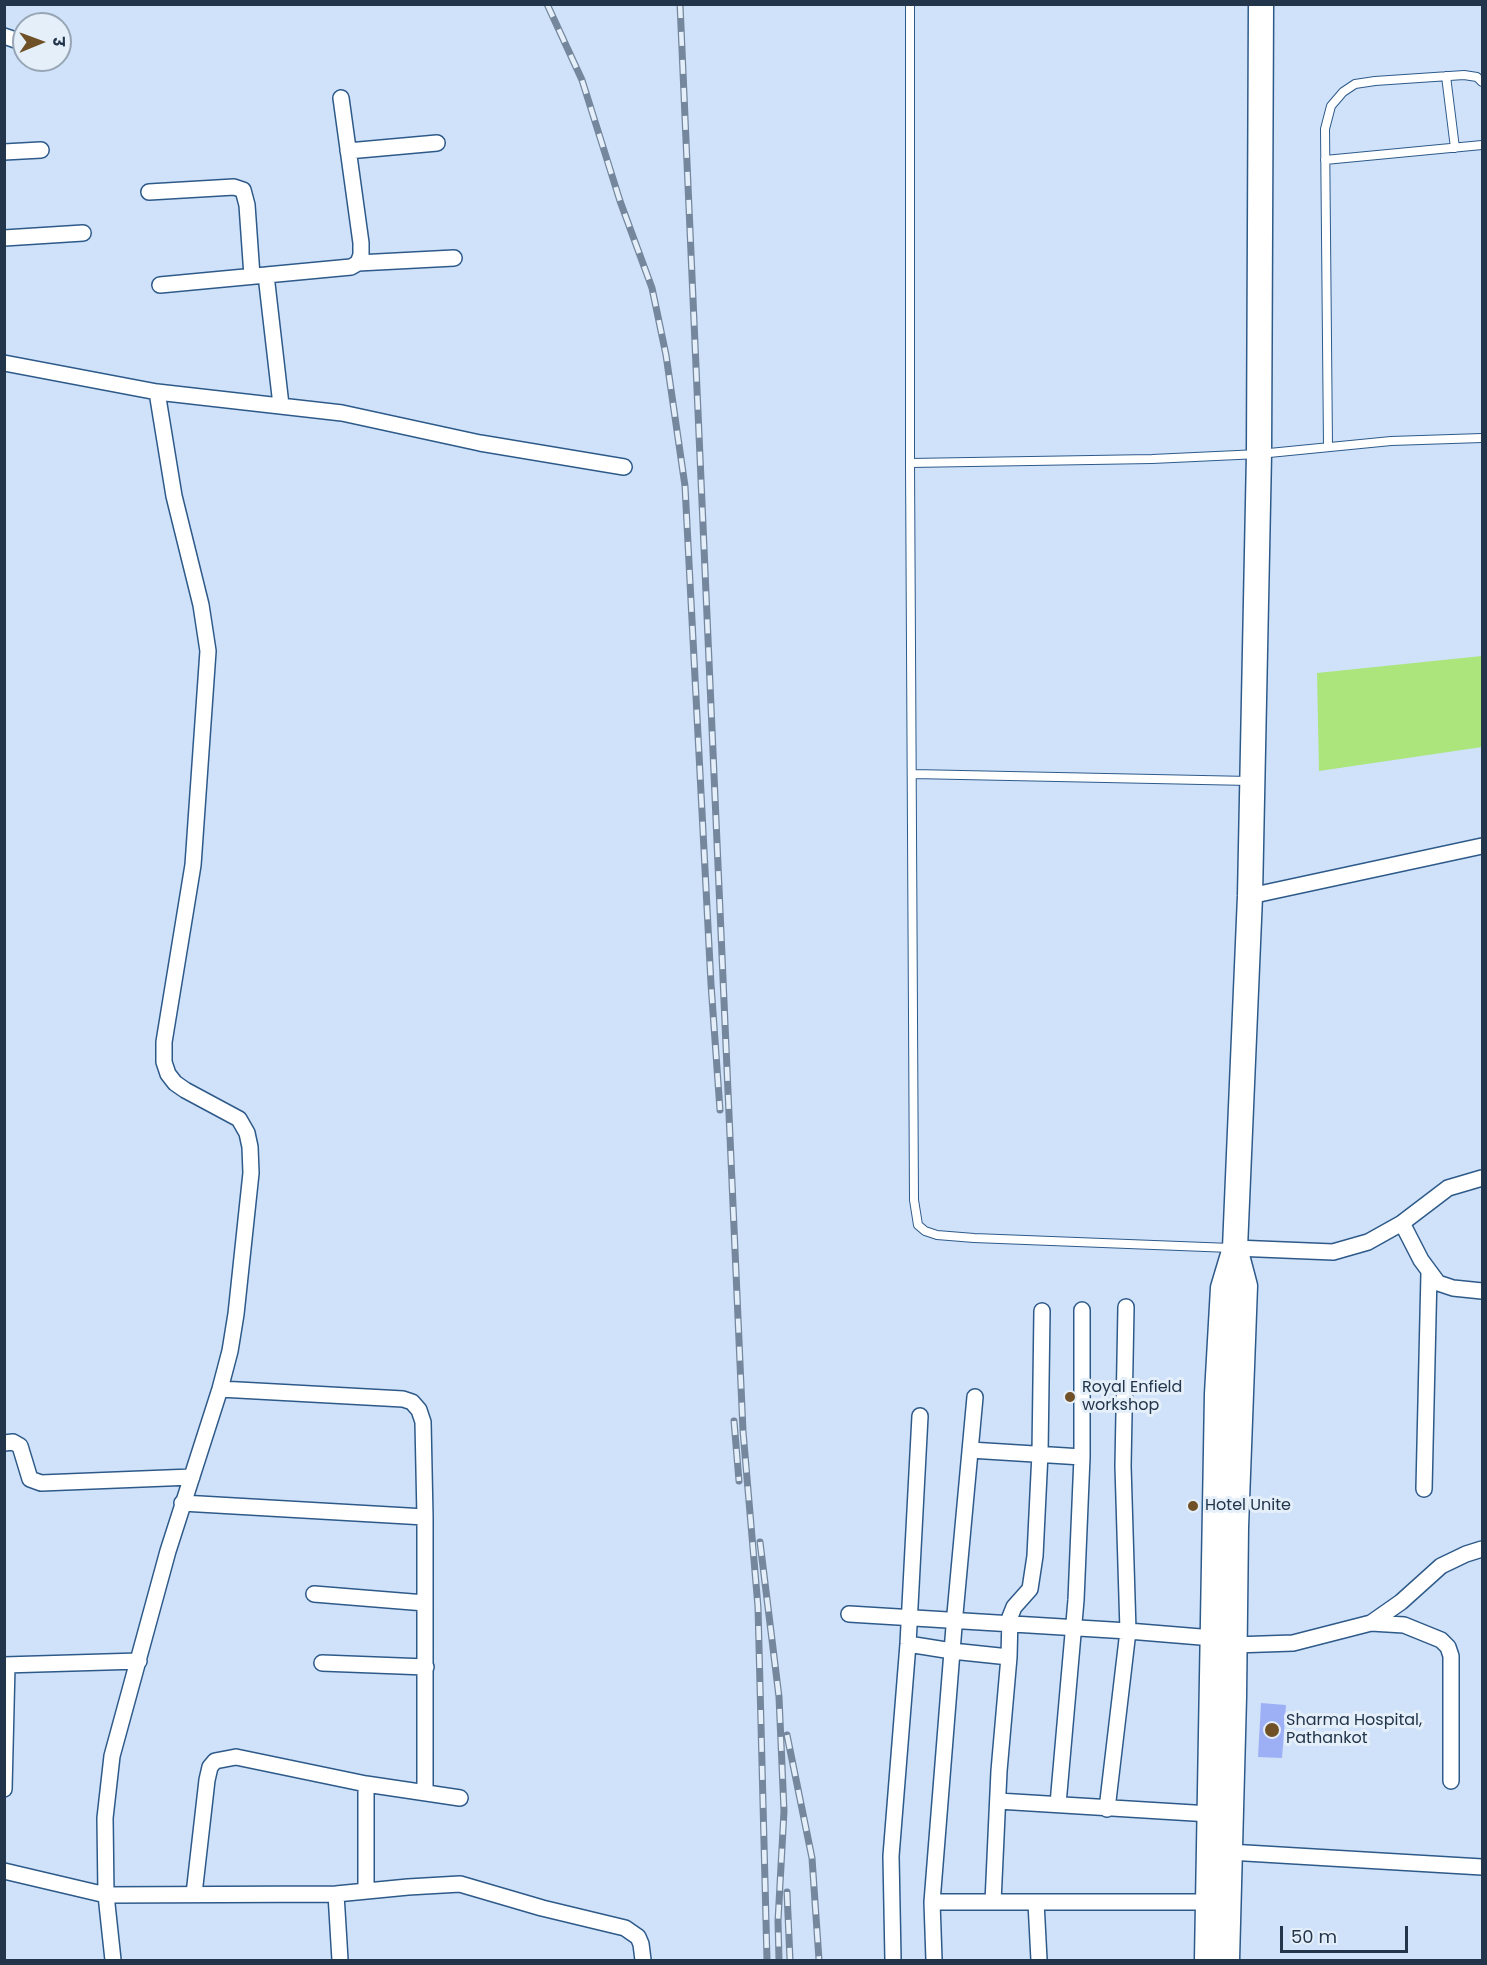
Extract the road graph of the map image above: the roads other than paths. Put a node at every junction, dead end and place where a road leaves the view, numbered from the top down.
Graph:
1 (910, 4) edge
2 (1261, 4) edge
3 (1446, 76) junction
4 (1482, 82) edge
5 (341, 98) dead end
6 (437, 142) dead end
7 (1482, 145) edge
8 (1455, 148) junction
9 (41, 150) dead end
10 (348, 151) junction
11 (4, 152) edge
12 (1325, 160) junction
13 (149, 192) dead end
14 (83, 233) dead end
15 (4, 238) edge
16 (454, 258) dead end
17 (358, 263) junction
18 (259, 276) junction
19 (160, 285) dead end
20 (4, 363) edge
21 (157, 392) junction
22 (281, 405) junction
23 (1482, 438) edge
24 (1328, 447) junction
25 (1259, 454) junction
26 (910, 463) junction
27 (624, 467) dead end
28 (913, 774) junction
29 (1252, 781) junction
30 (1482, 846) edge
31 (1250, 896) junction
32 (1482, 1178) edge
33 (1402, 1223) junction
34 (1235, 1248) junction
35 (1429, 1273) junction
36 (1482, 1291) edge
37 (1126, 1307) dead end
38 (1082, 1310) dead end
39 (1042, 1311) dead end
40 (220, 1389) junction
41 (975, 1397) dead end
42 (920, 1416) dead end
43 (4, 1443) edge
44 (970, 1450) junction
45 (1040, 1454) junction
46 (1082, 1456) junction
47 (192, 1477) junction
48 (1424, 1489) dead end
49 (182, 1503) junction
50 (425, 1517) junction
51 (1482, 1550) edge
52 (314, 1594) dead end
53 (425, 1603) junction
54 (849, 1614) dead end
55 (909, 1617) junction
56 (954, 1621) junction
57 (1009, 1622) junction
58 (1371, 1623) junction
59 (1074, 1627) junction
60 (1128, 1631) junction
61 (1224, 1641) junction
62 (908, 1644) junction
63 (952, 1652) junction
64 (1009, 1658) junction
65 (139, 1661) junction
66 (322, 1663) dead end
67 (6, 1665) edge
68 (426, 1667) junction
69 (1451, 1781) dead end
70 (366, 1784) junction
71 (4, 1789) edge
72 (425, 1792) junction
73 (460, 1798) dead end
74 (998, 1801) junction
75 (1058, 1804) junction
76 (1107, 1809) junction
77 (1210, 1814) junction
78 (1229, 1852) junction
79 (1482, 1868) edge
80 (4, 1871) edge
81 (366, 1891) junction
82 (194, 1894) junction
83 (336, 1894) junction
84 (106, 1895) junction
85 (932, 1902) junction
86 (993, 1902) junction
87 (1036, 1902) junction
88 (1209, 1902) junction
89 (117, 1959) edge
90 (340, 1960) edge
91 (643, 1960) edge
92 (893, 1960) edge
93 (934, 1960) edge
94 (1039, 1960) edge
95 (1207, 1960) edge
96 (1227, 1960) edge

1 - 26 lane
2 - 25 main road
3 - 4 lane
3 - 8 lane
3 - 12 lane
5 - 10 street
6 - 10 street
7 - 8 lane
8 - 12 lane
9 - 11 street
10 - 17 street
12 - 24 lane
13 - 18 street
14 - 15 street
16 - 17 street
17 - 18 street
18 - 19 street
18 - 22 street
20 - 21 street
21 - 22 street
21 - 40 street
22 - 27 street
23 - 24 lane
24 - 25 lane
25 - 26 lane
25 - 29 main road
26 - 28 lane
28 - 29 lane
28 - 34 lane
29 - 31 main road
30 - 31 street
31 - 34 main road
32 - 33 street
33 - 34 street
33 - 35 street
34 - 61 main road
35 - 36 street
35 - 48 street
37 - 60 street
38 - 46 street
39 - 45 street
40 - 47 street
40 - 50 street
41 - 44 street
42 - 55 street
43 - 47 street
44 - 45 street
44 - 56 street
45 - 46 street
45 - 57 street
46 - 59 street
47 - 49 street
49 - 50 street
49 - 65 street
50 - 53 street
51 - 58 street
52 - 53 street
53 - 68 street
54 - 55 street
55 - 56 street
55 - 62 street
56 - 57 street
56 - 63 street
57 - 59 street
57 - 64 street
58 - 61 street
58 - 69 street
59 - 60 street
59 - 75 street
60 - 61 street
60 - 76 street
61 - 77 main road
61 - 78 main road
62 - 63 street
62 - 92 street
63 - 64 street
63 - 85 street
64 - 74 street
65 - 67 street
65 - 84 street
66 - 68 street
67 - 71 street
68 - 72 street
70 - 72 street
70 - 81 street
70 - 82 street
72 - 73 street
74 - 75 street
74 - 86 street
75 - 76 street
76 - 77 street
77 - 88 main road
78 - 79 street
78 - 96 main road
80 - 84 street
81 - 83 street
81 - 91 street
82 - 83 street
82 - 84 street
83 - 90 street
84 - 89 street
85 - 86 street
85 - 93 street
86 - 87 street
87 - 88 street
87 - 94 street
88 - 95 main road

